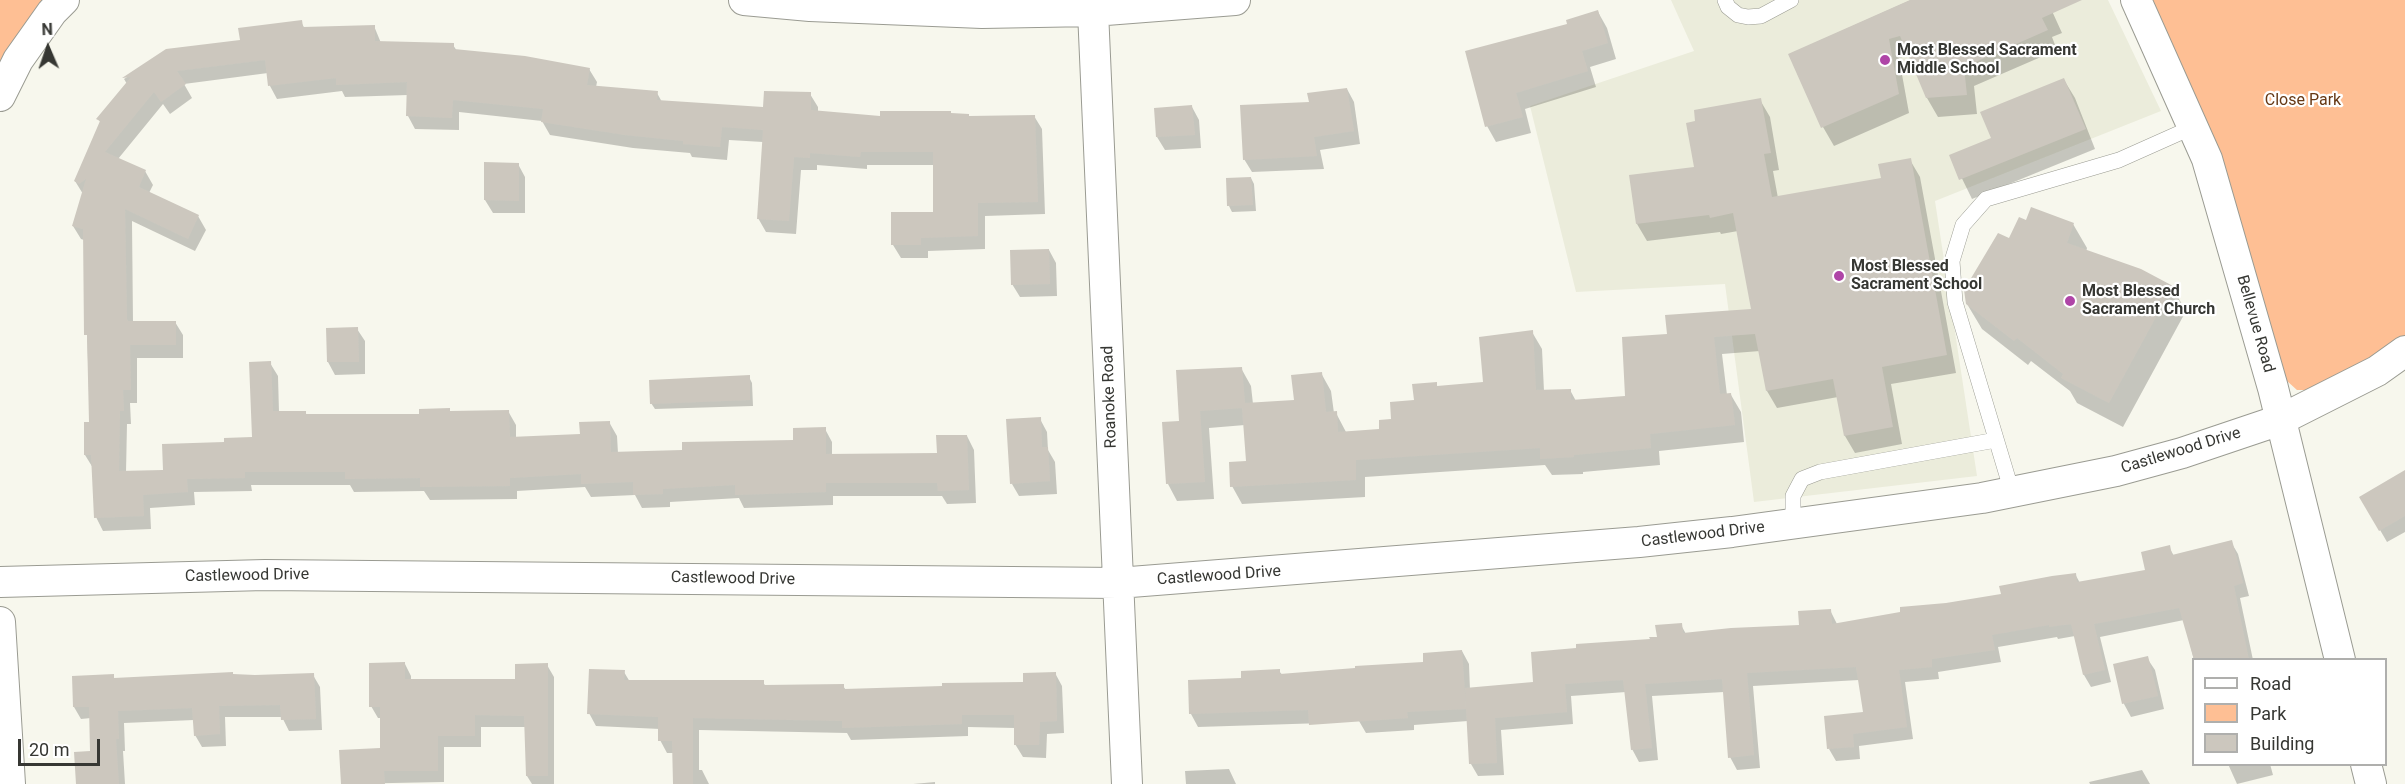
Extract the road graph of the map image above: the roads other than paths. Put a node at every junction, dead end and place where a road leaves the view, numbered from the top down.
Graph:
1 (64, 0) edge
2 (744, 0) edge
3 (1235, 0) edge
4 (1725, 0) edge
5 (1791, 0) edge
6 (2136, 0) edge
7 (1094, 11) junction
8 (0, 96) edge
9 (2193, 127) junction
10 (2405, 351) edge
11 (2280, 420) junction
12 (1996, 440) junction
13 (2012, 492) junction
14 (1793, 524) junction
15 (0, 582) edge
16 (1118, 583) junction
17 (0, 622) edge
18 (2340, 658) edge
19 (2366, 766) edge
20 (10, 784) edge
21 (1127, 784) edge
22 (2371, 784) edge

1 - 8 street
2 - 7 street
3 - 7 street
4 - 5 lane
6 - 9 street, Bellevue Road
7 - 16 street, Roanoke Road
9 - 11 street, Bellevue Road
9 - 12 lane
10 - 11 street, Castlewood Drive
11 - 13 street, Castlewood Drive
11 - 18 street, Bellevue Road
12 - 13 lane
12 - 14 lane
13 - 14 street, Castlewood Drive
14 - 16 street, Castlewood Drive
15 - 16 street, Castlewood Drive
16 - 21 street, Roanoke Road
17 - 20 street
19 - 22 street

